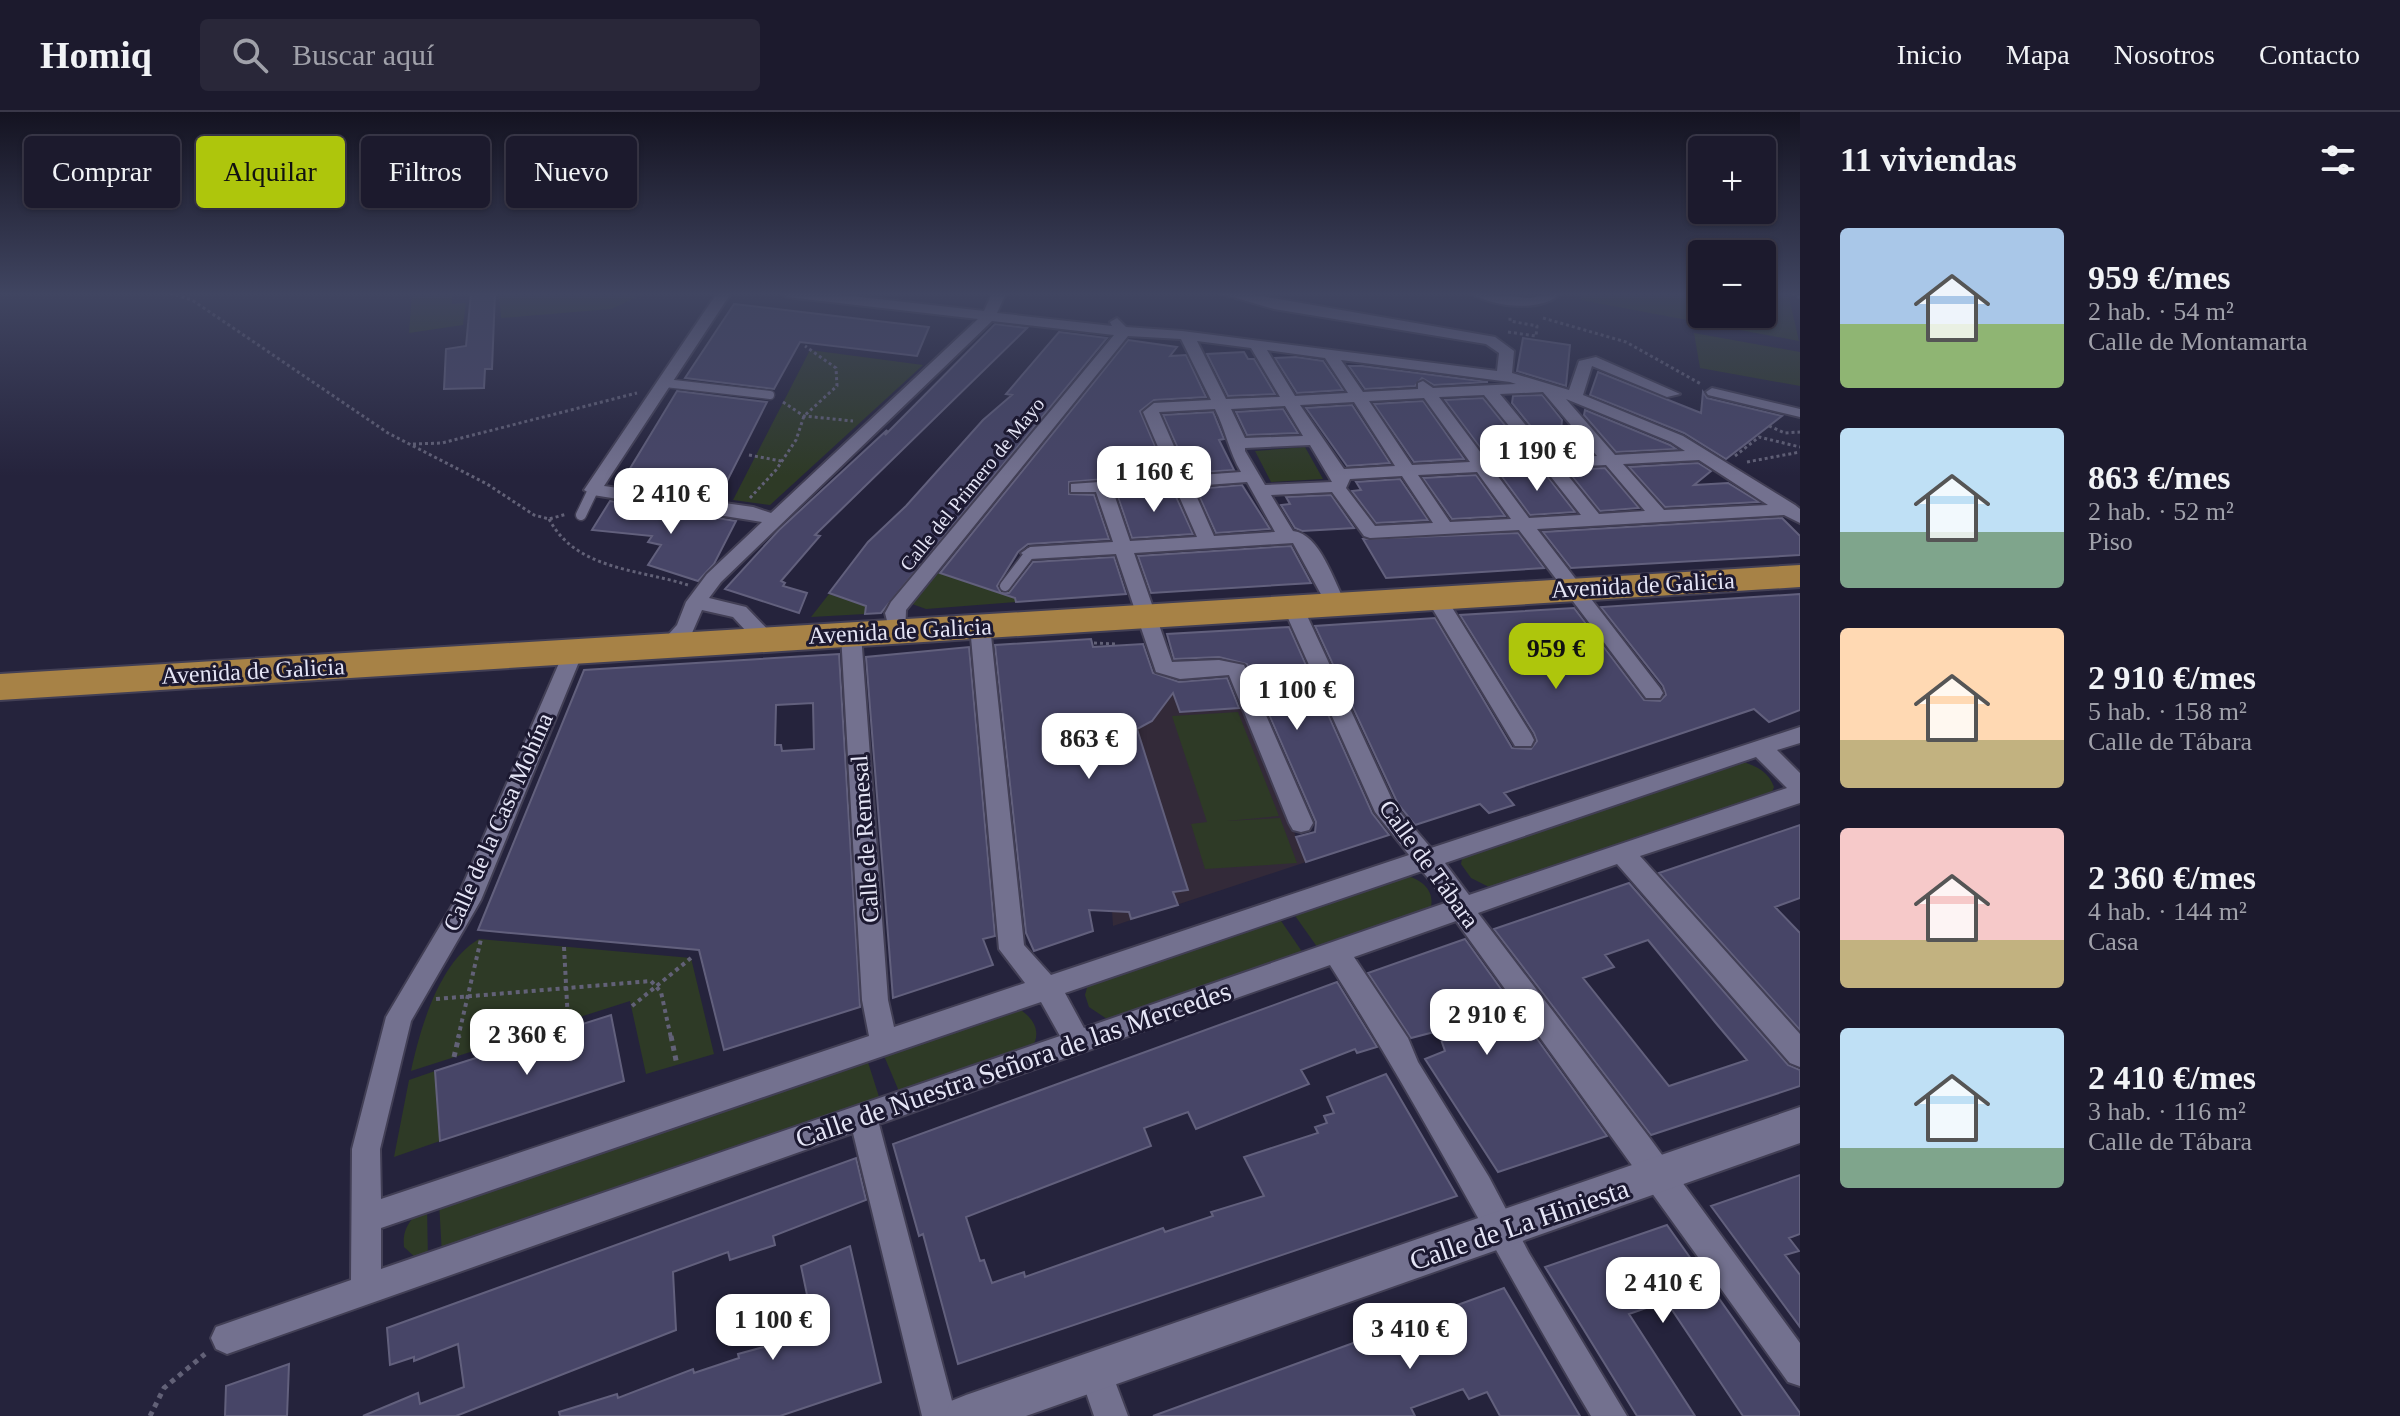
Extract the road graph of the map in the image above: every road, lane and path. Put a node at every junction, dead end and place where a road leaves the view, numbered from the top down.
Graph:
1 (271, 354) edge
2 (684, 354) edge
3 (816, 354) edge
4 (944, 354) edge
5 (1108, 354) edge
6 (1196, 354) edge
7 (1261, 354) edge
8 (1330, 354) edge
9 (1336, 354) edge
10 (1481, 354) edge
11 (1505, 354) edge
12 (1652, 354) edge
13 (1405, 362) junction
14 (1494, 381) junction
15 (665, 383) junction
16 (1547, 387) junction
17 (1712, 392) joint
18 (644, 393) dead end
19 (1429, 394) junction
20 (1672, 394) dead end
21 (1358, 397) junction
22 (1575, 397) junction
23 (774, 398) joint
24 (1289, 401) junction
25 (1220, 404) junction
26 (1800, 413) edge
27 (804, 416) junction
28 (860, 424) dead end
29 (1800, 432) edge
30 (1762, 437) junction
31 (1314, 440) junction
32 (1237, 443) junction
33 (410, 444) junction
34 (1800, 450) edge
35 (749, 455) dead end
36 (1719, 458) junction
37 (1609, 460) junction
38 (782, 462) junction
39 (1548, 463) junction
40 (1483, 466) junction
41 (1406, 470) junction
42 (1338, 480) junction
43 (1182, 482) junction
44 (1256, 484) junction
45 (1103, 486) junction
46 (1077, 488) dead end
47 (589, 496) junction
48 (747, 504) dead end
49 (1794, 513) edge
50 (581, 515) dead end
51 (1659, 516) junction
52 (549, 519) junction
53 (772, 520) junction
54 (1595, 520) junction
55 (1525, 524) junction
56 (1445, 528) junction
57 (1291, 537) junction
58 (1208, 542) junction
59 (1124, 547) junction
60 (1030, 553) joint
61 (1800, 576) edge
62 (1005, 586) dead end
63 (1574, 589) junction
64 (1436, 598) junction
65 (692, 599) junction
66 (1336, 604) junction
67 (1293, 607) junction
68 (1146, 616) junction
69 (980, 626) junction
70 (898, 631) junction
71 (851, 634) junction
72 (765, 639) junction
73 (719, 642) junction
74 (1107, 644) dead end
75 (1118, 644) dead end
76 (669, 645) junction
77 (573, 652) junction
78 (0, 687) edge
79 (1653, 693) dead end
80 (1800, 735) edge
81 (1523, 740) dead end
82 (1760, 747) junction
83 (1800, 787) edge
84 (1800, 794) edge
85 (1301, 823) dead end
86 (1622, 853) junction
87 (1428, 858) junction
88 (1463, 908) junction
89 (481, 939) dead end
90 (564, 947) dead end
91 (1336, 952) junction
92 (691, 958) dead end
93 (658, 985) junction
94 (566, 988) junction
95 (1047, 988) junction
96 (468, 996) junction
97 (433, 999) dead end
98 (632, 1006) dead end
99 (568, 1021) dead end
100 (1077, 1042) junction
101 (884, 1043) junction
102 (1800, 1054) edge
103 (454, 1057) dead end
104 (677, 1065) dead end
105 (863, 1117) junction
106 (1800, 1125) edge
107 (1659, 1175) junction
108 (365, 1219) junction
109 (1501, 1230) junction
110 (366, 1290) junction
111 (227, 1338) joint
112 (1800, 1370) edge
113 (1095, 1372) junction
114 (150, 1416) edge
115 (939, 1416) edge
116 (966, 1416) edge
117 (1111, 1416) edge
118 (1610, 1416) edge

1 - 33 path
2 - 15 street
3 - 27 path
4 - 53 street
5 - 70 street, Calle del Primero de Mayo
6 - 25 street
7 - 24 street
8 - 21 street
9 - 13 street
10 - 14 street
11 - 14 street
12 - 17 path
13 - 14 street
13 - 19 street
14 - 16 street
14 - 19 street
14 - 39 street
15 - 23 lane
15 - 47 street
16 - 22 street
16 - 37 street
17 - 26 street
18 - 33 path
19 - 21 street
19 - 40 street
20 - 22 street
21 - 24 street
21 - 41 street
22 - 36 street
23 - 27 path
24 - 25 street
24 - 31 street
25 - 32 street
25 - 43 street
27 - 28 path
27 - 38 path
29 - 30 path
30 - 34 path
30 - 36 path
31 - 32 street
31 - 42 street
32 - 44 street
33 - 52 path
34 - 36 path
35 - 38 path
36 - 37 street
36 - 49 street
37 - 39 street
37 - 51 street
38 - 48 path
39 - 40 street
39 - 54 street
40 - 41 street
40 - 55 street
41 - 42 street
41 - 56 street
42 - 44 street
42 - 56 street
43 - 44 street
43 - 45 street
43 - 58 street
44 - 57 street
45 - 46 street
45 - 59 street
47 - 50 lane
47 - 52 path
47 - 53 street
49 - 51 street
51 - 54 street
52 - 65 path
53 - 65 street
54 - 55 street
55 - 56 street
55 - 63 street
57 - 58 street
57 - 66 street
58 - 59 street
59 - 60 street
59 - 68 street
60 - 62 lane
61 - 63 highway, Avenida de Galicia
63 - 64 highway, Avenida de Galicia
63 - 79 street
64 - 66 highway, Avenida de Galicia
64 - 81 street
65 - 72 street
65 - 73 street
65 - 76 street
66 - 67 highway, Avenida de Galicia
67 - 68 highway, Avenida de Galicia
67 - 87 street, Calle de Tábara
68 - 69 highway, Avenida de Galicia
68 - 85 street
69 - 70 highway, Avenida de Galicia
69 - 95 street
70 - 71 highway, Avenida de Galicia
71 - 72 highway, Avenida de Galicia
71 - 101 street, Calle de Remesal
72 - 73 highway, Avenida de Galicia
73 - 76 highway, Avenida de Galicia
74 - 75 path
76 - 77 highway, Avenida de Galicia
77 - 78 highway, Avenida de Galicia
77 - 108 street, Calle de la Casa Mohína
80 - 82 street
82 - 83 street
82 - 87 street
84 - 86 street, Calle de Nuestra Señora de las Mercedes
86 - 88 street, Calle de Nuestra Señora de las Mercedes
86 - 102 street
87 - 88 street, Calle de Tábara
87 - 95 street
88 - 91 street, Calle de Nuestra Señora de las Mercedes
88 - 107 street, Calle de Tábara
89 - 96 path
90 - 94 path
91 - 100 street, Calle de Nuestra Señora de las Mercedes
91 - 109 street
92 - 93 path
93 - 94 path
93 - 98 path
93 - 104 path
94 - 96 path
94 - 99 path
95 - 100 street
95 - 101 street
96 - 97 path
96 - 103 path
100 - 105 street, Calle de Nuestra Señora de las Mercedes
101 - 108 street
105 - 110 street, Calle de Nuestra Señora de las Mercedes
105 - 115 street
106 - 107 street, Calle de La Hiniesta
107 - 109 street, Calle de La Hiniesta
107 - 112 street, Calle de Tábara
108 - 110 street, Calle de la Casa Mohína
109 - 113 street, Calle de La Hiniesta
109 - 118 street
110 - 111 street, Calle de Nuestra Señora de las Mercedes
111 - 114 path
113 - 116 street, Calle de La Hiniesta
113 - 117 street

